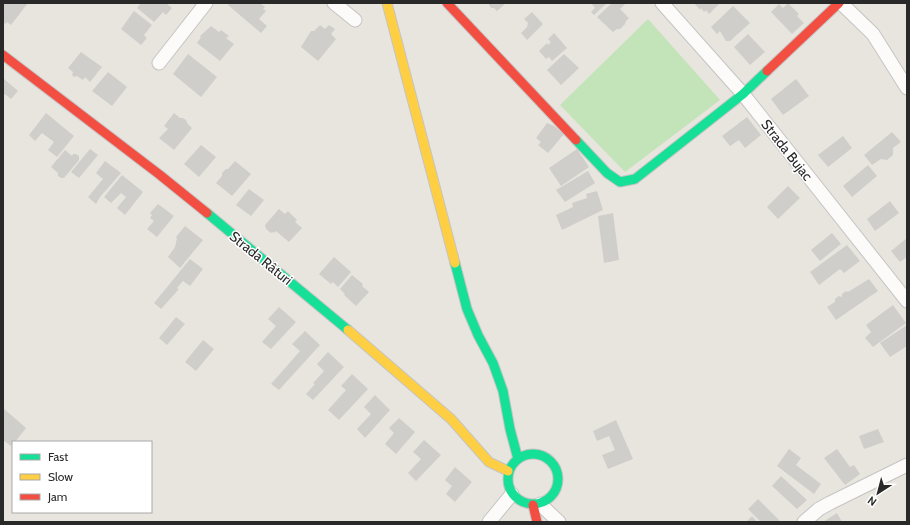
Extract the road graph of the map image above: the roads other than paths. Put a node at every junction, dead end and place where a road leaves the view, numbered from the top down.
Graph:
1 (206, 3) edge
2 (334, 3) edge
3 (387, 3) edge
4 (447, 3) edge
5 (662, 3) edge
6 (840, 3) edge
7 (355, 20) dead end
8 (3, 55) edge
9 (159, 63) dead end
10 (907, 88) edge
11 (743, 94) junction
12 (907, 300) edge
13 (518, 459) junction
14 (907, 465) edge
15 (508, 471) junction
16 (512, 494) junction
17 (536, 504) junction
18 (488, 522) edge
19 (537, 522) edge
20 (559, 522) edge
21 (804, 522) edge

1 - 9 street
2 - 7 street
3 - 13 street
4 - 11 street
5 - 11 street, Strada Bujac
6 - 10 street
6 - 11 street
8 - 15 street, Strada Râturi
11 - 12 street, Strada Bujac
13 - 15 street
13 - 17 street
14 - 21 street
15 - 16 street
16 - 17 street
16 - 18 street
17 - 19 street
17 - 20 street

